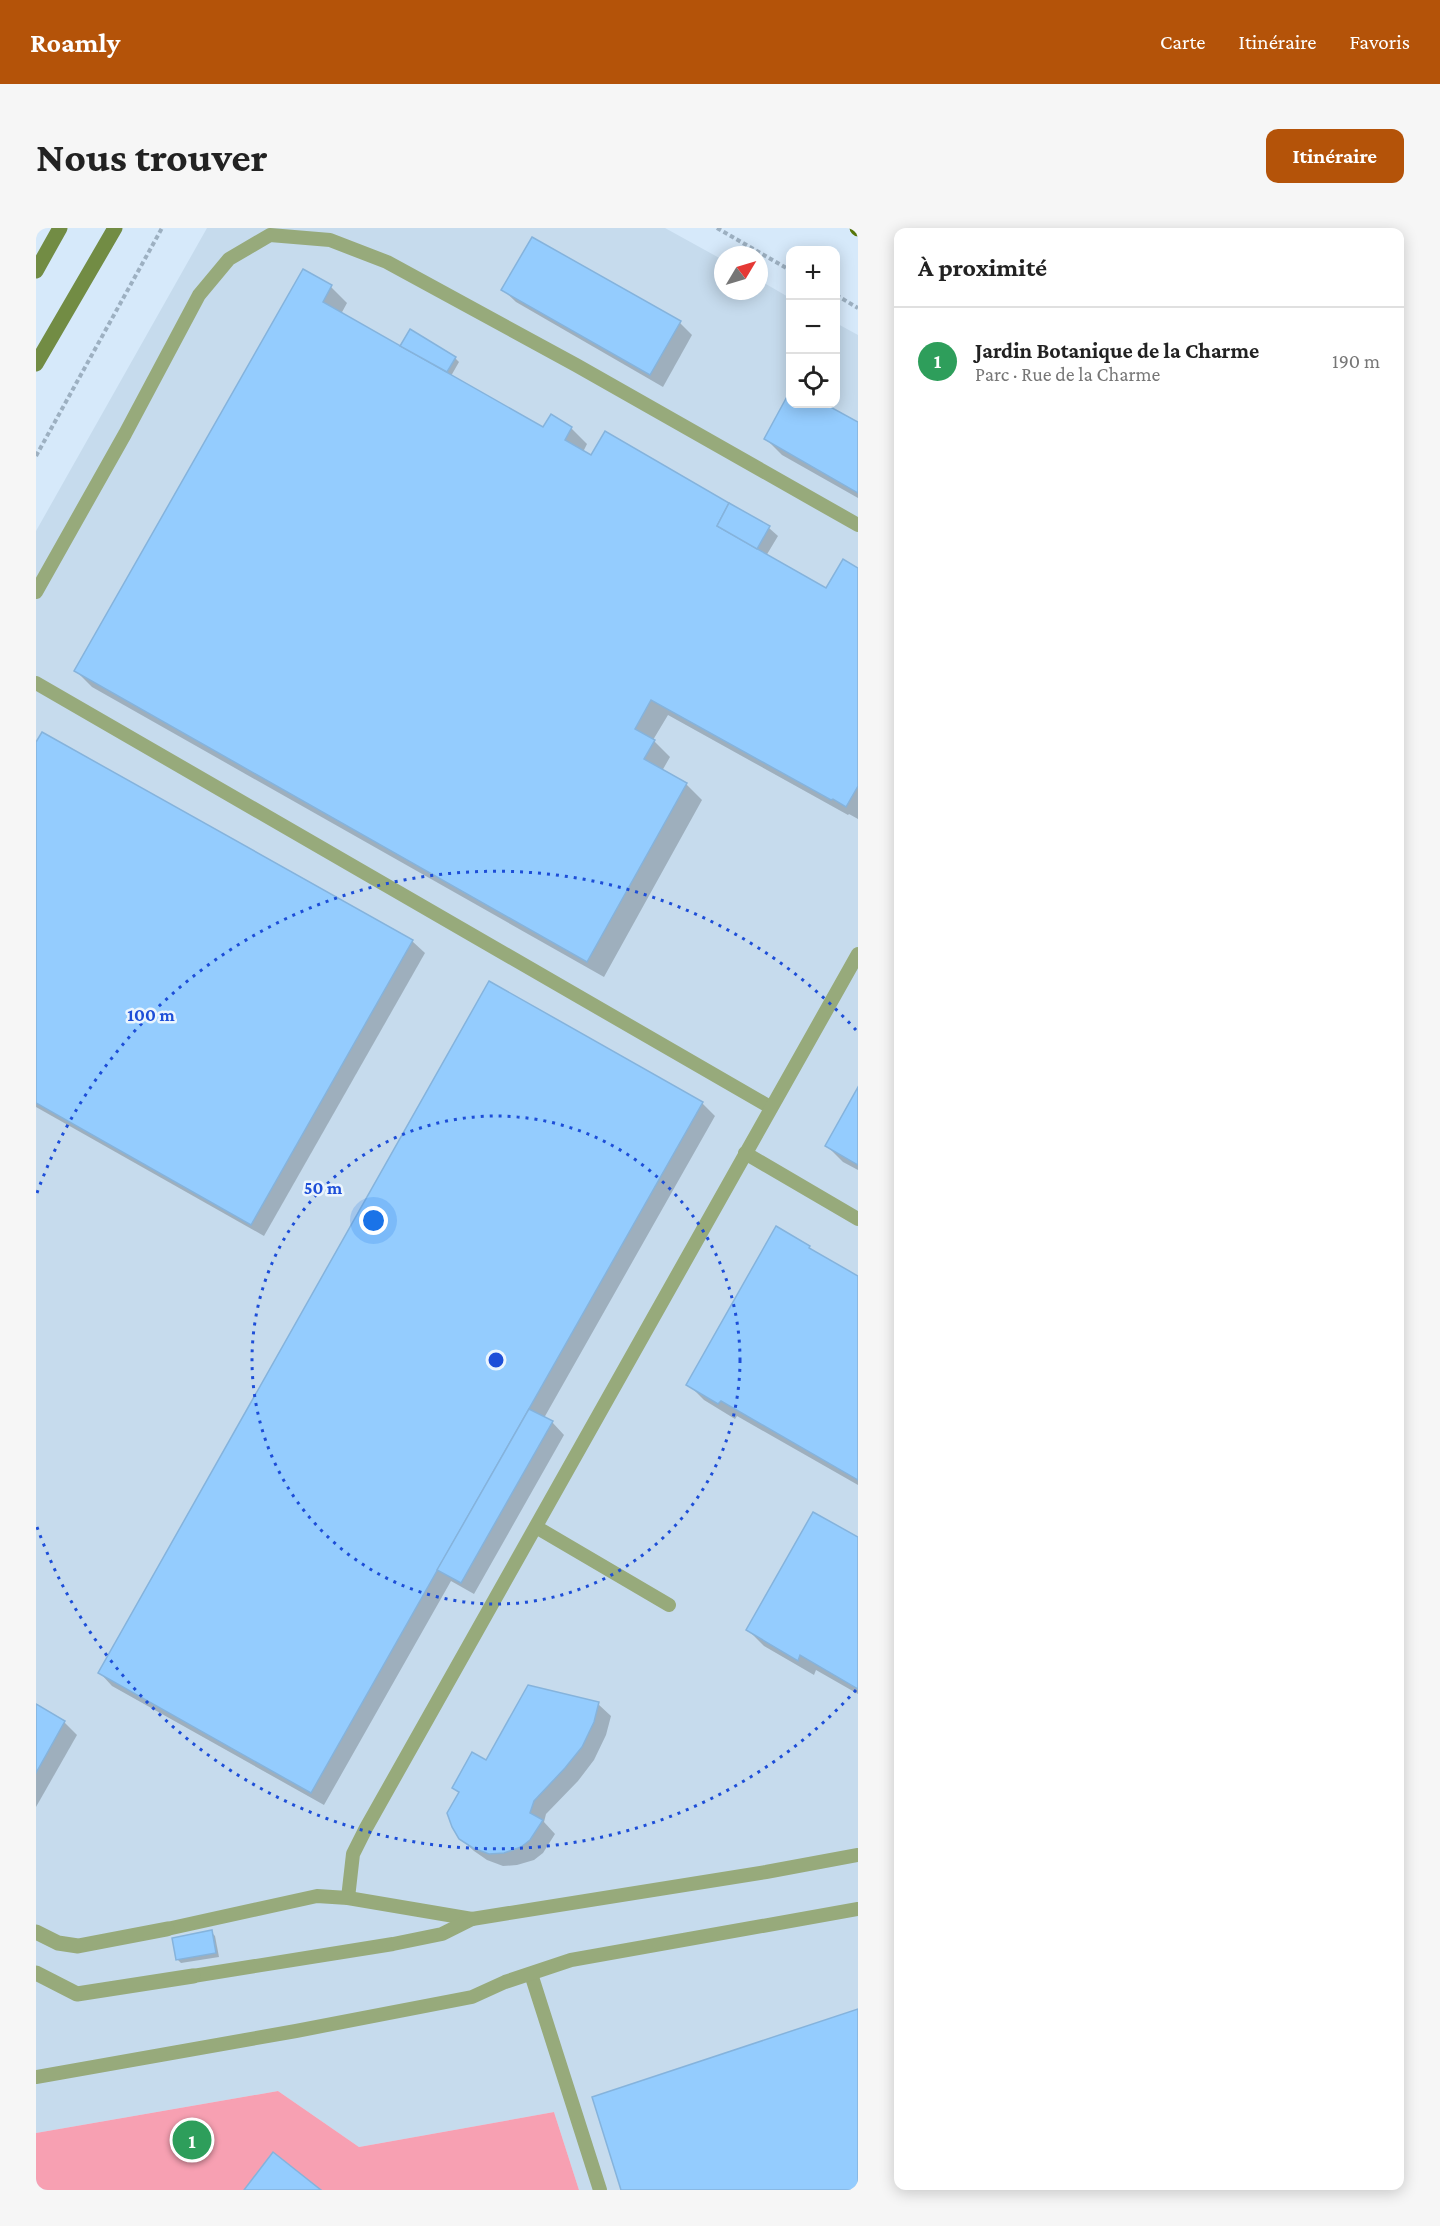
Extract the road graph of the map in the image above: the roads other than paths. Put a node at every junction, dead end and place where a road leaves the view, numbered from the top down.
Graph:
1 (60, 228) edge
2 (115, 228) edge
3 (36, 271) edge
4 (36, 364) edge
5 (858, 525) edge
6 (36, 592) edge
7 (36, 683) edge
8 (858, 954) edge
9 (771, 1107) junction
10 (745, 1153) junction
11 (858, 1219) edge
12 (536, 1527) junction
13 (669, 1605) dead end
14 (858, 1855) edge
15 (348, 1898) junction
16 (858, 1909) edge
17 (472, 1919) junction
18 (167, 1929) joint
19 (36, 1932) edge
20 (36, 1973) edge
21 (531, 1974) junction
22 (193, 1976) joint
23 (36, 2077) edge
24 (600, 2190) edge

1 - 3 main road
2 - 4 main road
5 - 6 lane
7 - 9 lane
8 - 9 lane
9 - 10 lane
10 - 11 lane
10 - 12 lane
12 - 13 lane
12 - 15 lane
14 - 17 lane
15 - 17 lane
15 - 18 lane
16 - 21 lane
17 - 22 lane
18 - 19 street
20 - 22 street
21 - 23 lane
21 - 24 lane

